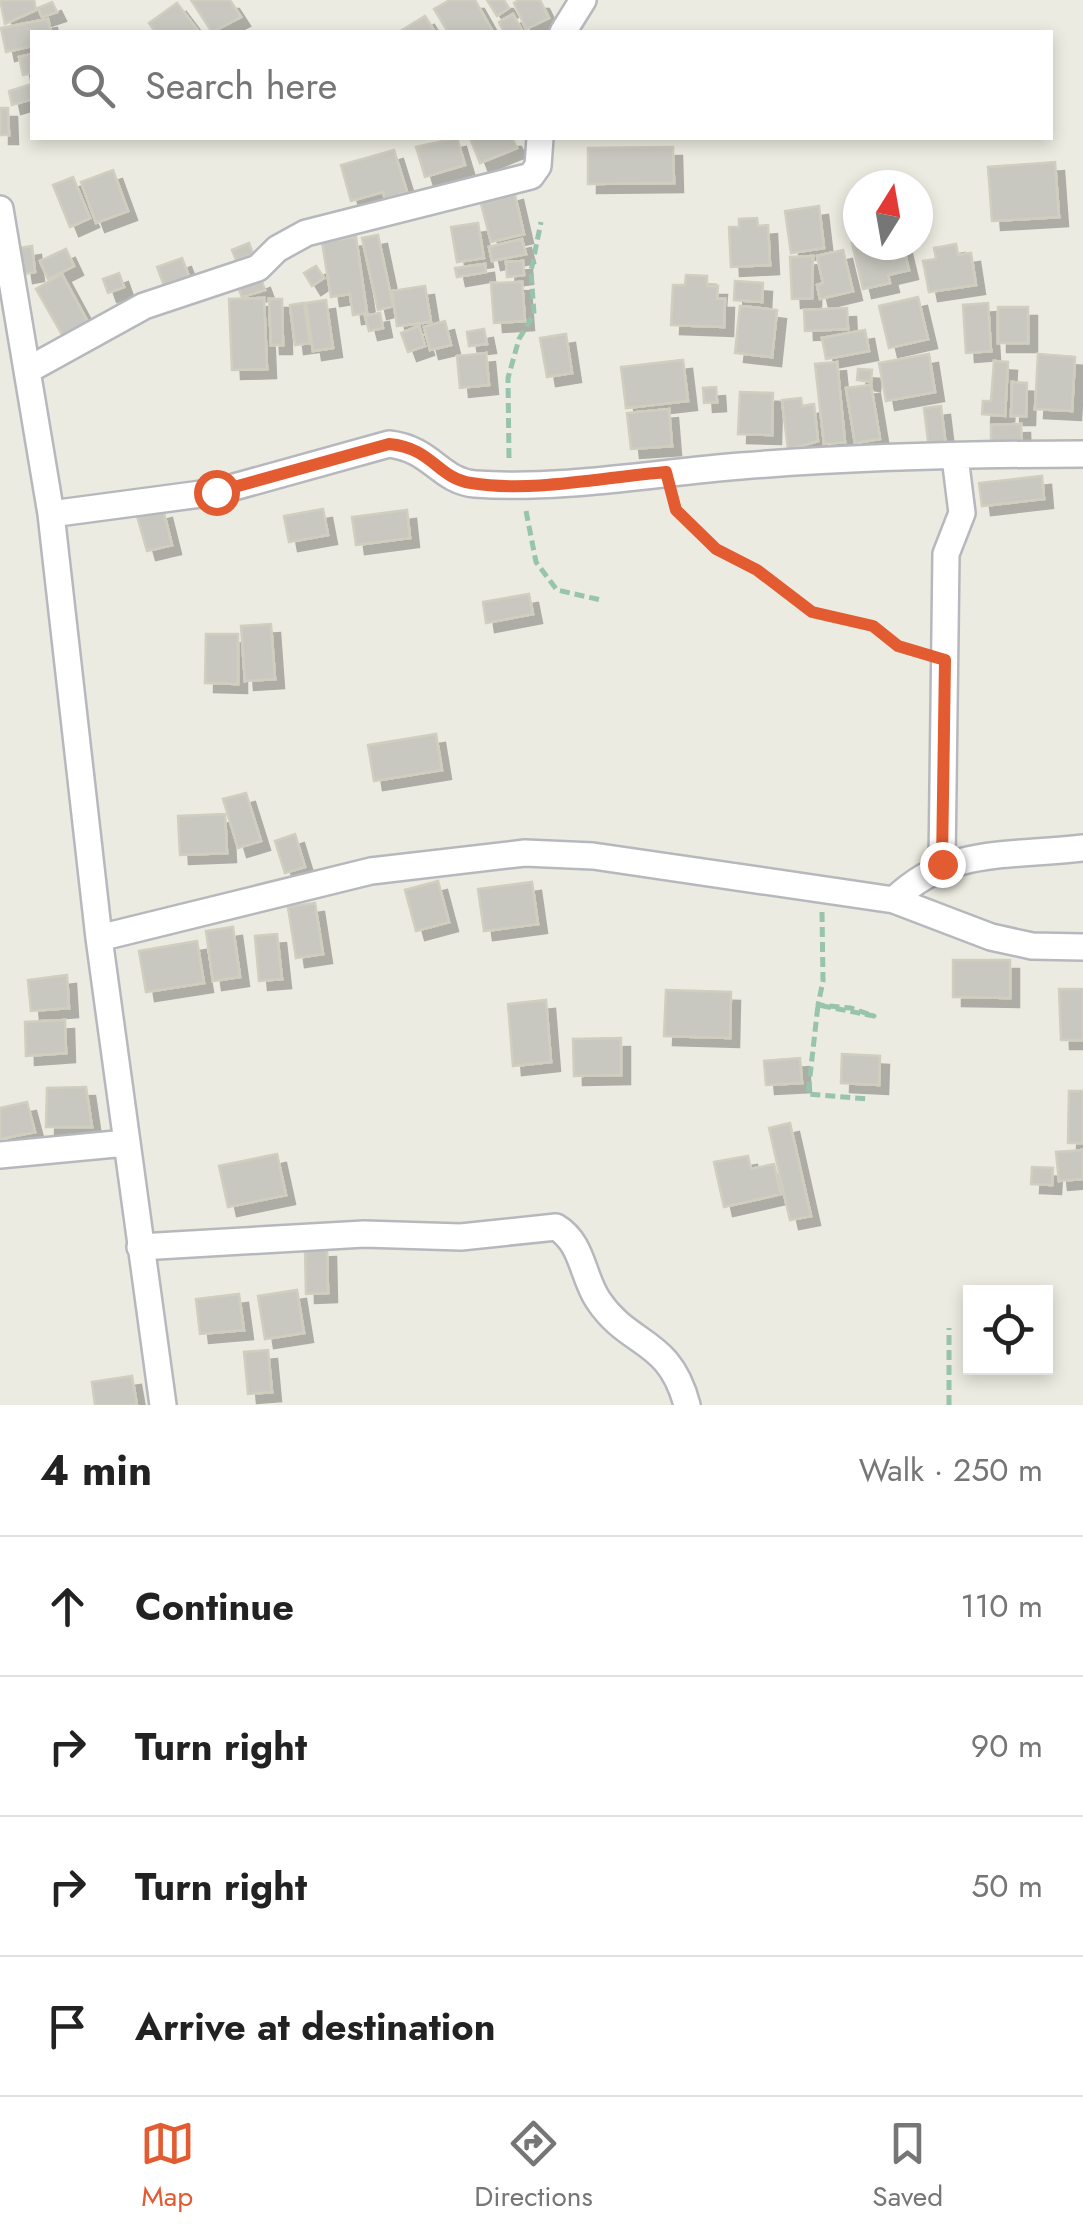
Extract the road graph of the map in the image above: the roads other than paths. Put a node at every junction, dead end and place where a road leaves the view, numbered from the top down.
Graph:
1 (583, 0) edge
2 (564, 30) edge
3 (540, 140) edge
4 (0, 210) edge
5 (28, 370) junction
6 (1083, 454) edge
7 (955, 457) junction
8 (52, 514) junction
9 (1083, 848) edge
10 (942, 864) junction
11 (894, 900) junction
12 (99, 938) junction
13 (1083, 947) edge
14 (126, 1143) junction
15 (0, 1155) edge
16 (140, 1248) junction
17 (163, 1405) edge
18 (687, 1405) edge

1 - 2 street
3 - 5 street
4 - 5 street
5 - 8 street
6 - 7 street
7 - 8 street
7 - 10 street
8 - 12 street
9 - 10 street
10 - 11 street
11 - 12 street
11 - 13 street
12 - 14 street
14 - 15 street
14 - 16 street
16 - 17 street
16 - 18 street

